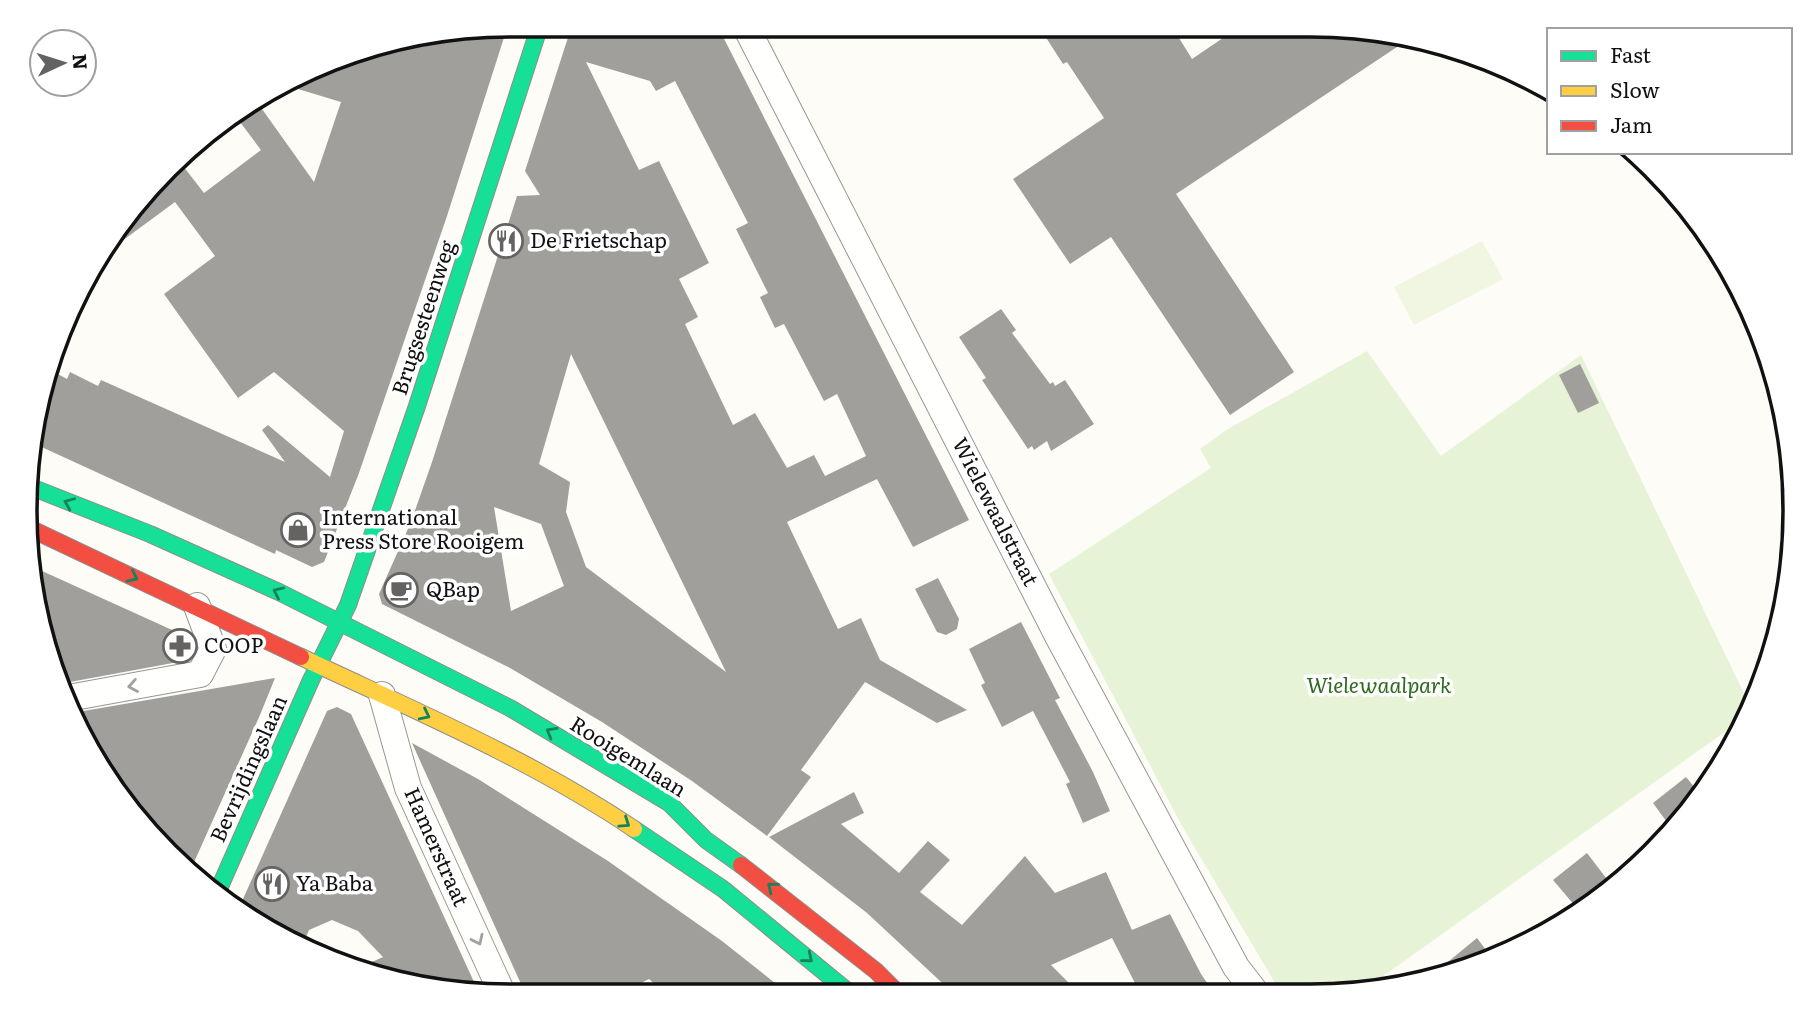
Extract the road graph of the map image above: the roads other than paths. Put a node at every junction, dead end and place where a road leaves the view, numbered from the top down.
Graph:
1 (536, 37) edge
2 (751, 37) edge
3 (38, 490) edge
4 (38, 532) edge
5 (197, 606) junction
6 (339, 622) junction
7 (319, 665) junction
8 (382, 695) junction
9 (75, 697) edge
10 (221, 885) edge
11 (498, 984) edge
12 (839, 984) edge
13 (889, 984) edge
14 (1249, 984) edge

1 - 6 main road, Brugsesteenweg
2 - 14 street, Wielewaalstraat
6 -> 3 main road, Rooigemlaan
4 -> 5 main road
5 - 7 main road
5 -> 9 street
6 - 7 main road
13 -> 6 main road, Rooigemlaan
7 - 8 main road
7 - 10 main road, Bevrijdingslaan
8 -> 11 street, Hamerstraat
8 -> 12 main road

